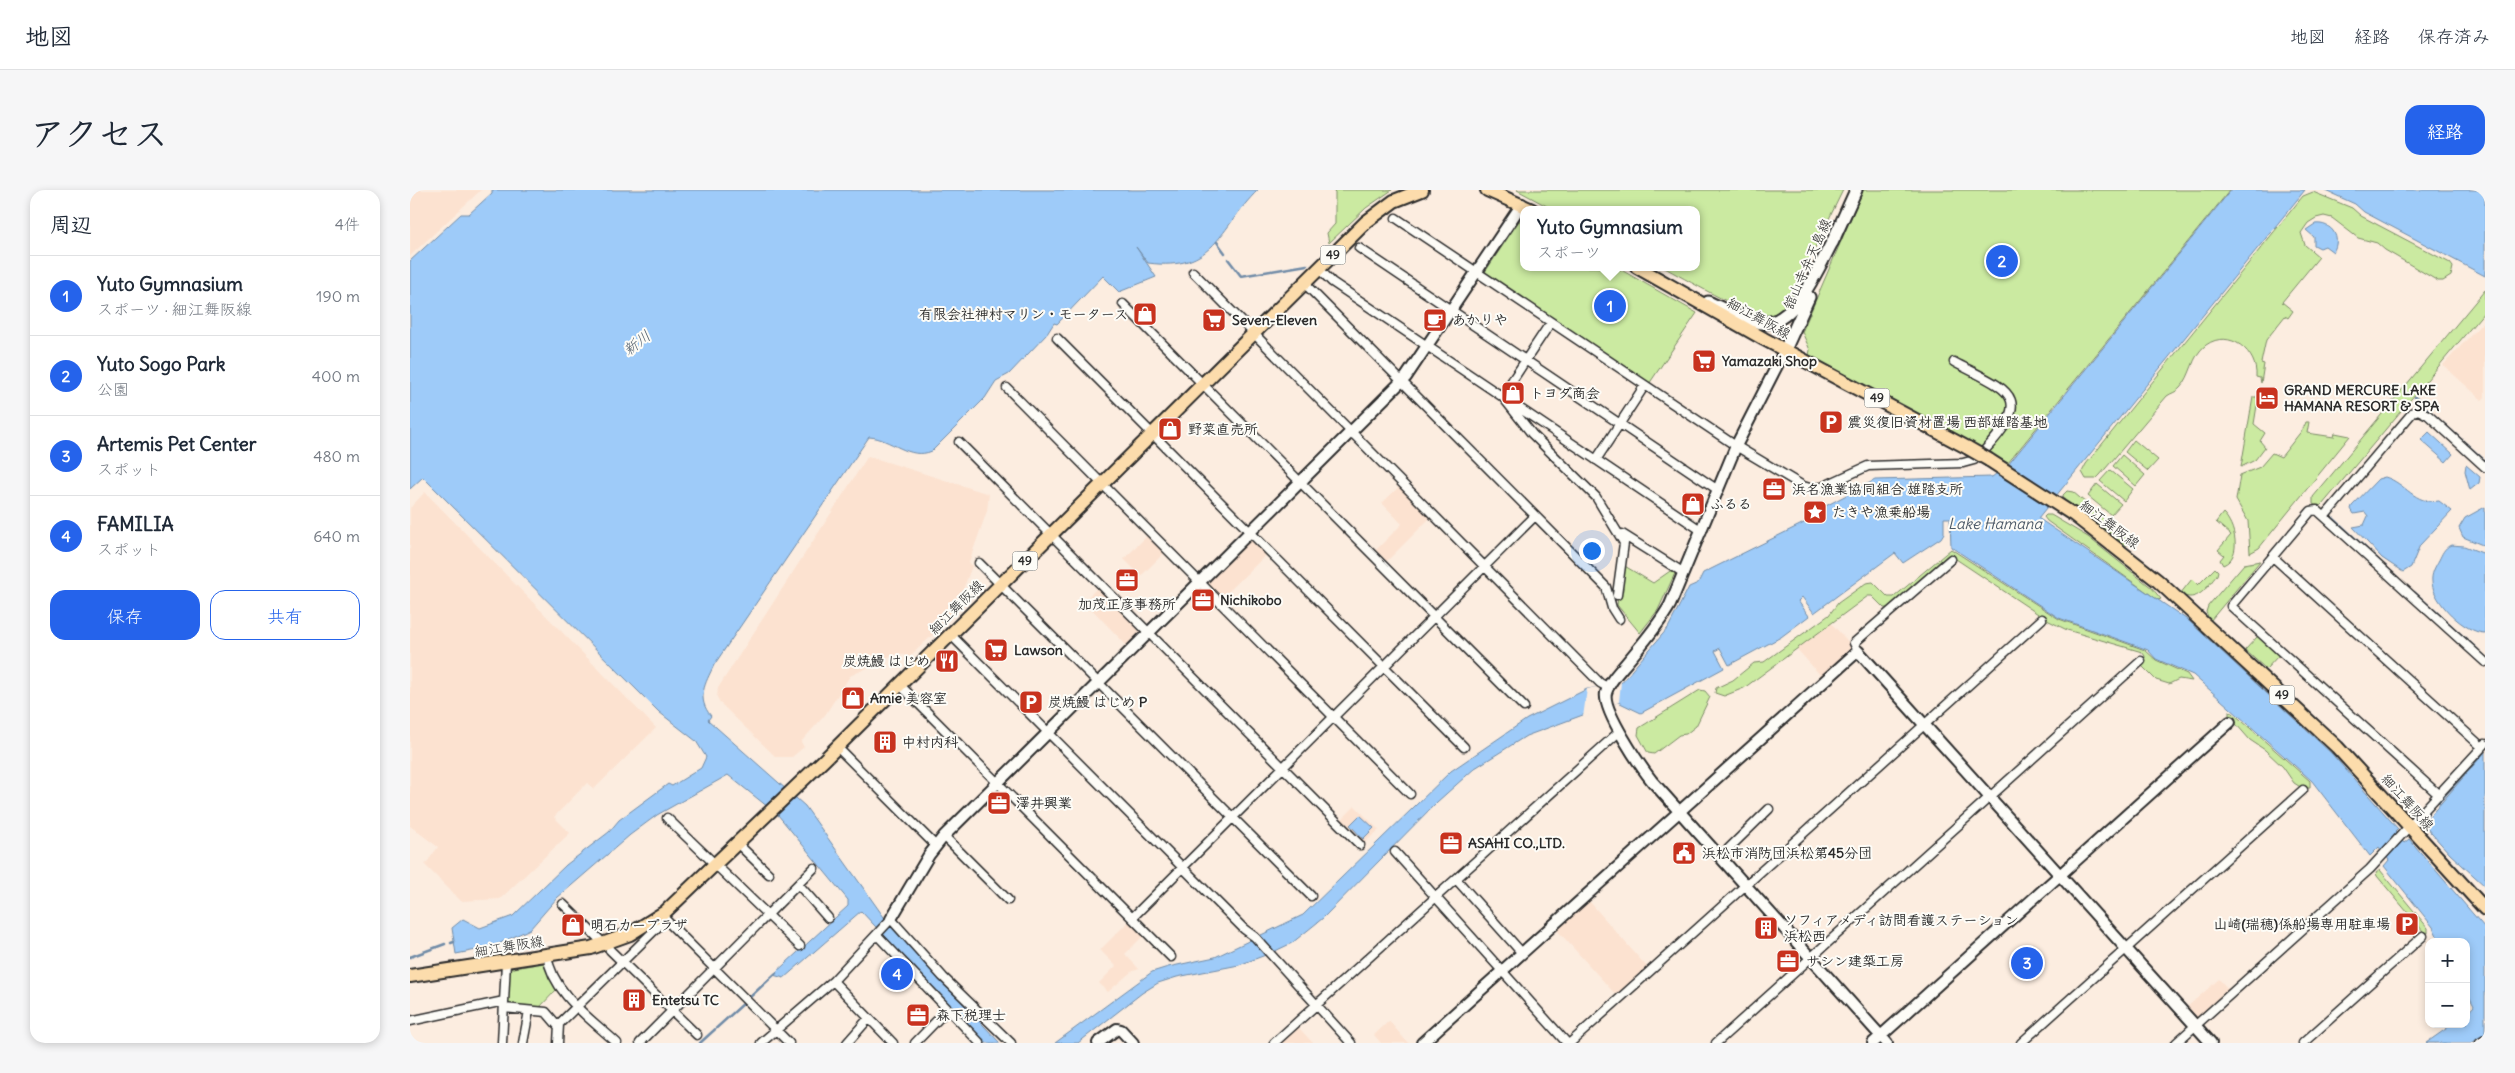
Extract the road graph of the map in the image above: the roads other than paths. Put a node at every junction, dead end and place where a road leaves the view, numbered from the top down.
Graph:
1 (1422, 190) edge
2 (1487, 190) edge
3 (1856, 190) edge
4 (1525, 206) edge
5 (1520, 216) edge
6 (1396, 218) dead end
7 (1835, 237) junction
8 (1359, 248) dead end
9 (1319, 269) junction
10 (1644, 271) edge
11 (1193, 272) dead end
12 (1478, 273) junction
13 (1304, 283) junction
14 (1681, 291) junction
15 (1123, 304) dead end
16 (1453, 310) junction
17 (1551, 322) junction
18 (1254, 333) junction
19 (1057, 338) dead end
20 (1428, 347) junction
21 (1785, 350) junction
22 (1526, 360) junction
23 (1954, 362) dead end
24 (1401, 382) junction
25 (1202, 384) junction
26 (1645, 385) junction
27 (1007, 388) dead end
28 (1502, 396) junction
29 (1620, 423) junction
30 (1351, 432) junction
31 (1152, 434) junction
32 (959, 442) dead end
33 (1736, 446) junction
34 (1971, 454) junction
35 (1990, 459) junction
36 (1596, 460) junction
37 (2485, 466) edge
38 (1300, 482) junction
39 (1102, 484) junction
40 (1718, 490) junction
41 (1535, 516) junction
42 (2325, 516) junction
43 (1702, 531) junction
44 (1250, 532) junction
45 (1051, 534) junction
46 (1620, 535) junction
47 (2273, 557) junction
48 (1951, 559) dead end
49 (979, 562) dead end
50 (1484, 566) junction
51 (1684, 573) junction
52 (1200, 583) junction
53 (1001, 584) junction
54 (1617, 595) dead end
55 (1434, 616) junction
56 (1619, 619) dead end
57 (2042, 619) dead end
58 (1150, 633) junction
59 (950, 634) junction
60 (1858, 651) junction
61 (2141, 661) dead end
62 (2485, 662) edge
63 (1384, 666) junction
64 (1099, 683) junction
65 (900, 685) junction
66 (1605, 686) junction
67 (1524, 707) dead end
68 (1333, 716) junction
69 (2230, 722) dead end
70 (1924, 725) junction
71 (1620, 731) junction
72 (1049, 733) junction
73 (2484, 745) edge
74 (837, 747) junction
75 (1464, 748) dead end
76 (1283, 767) junction
77 (998, 783) junction
78 (2302, 790) dead end
79 (1410, 794) dead end
80 (2439, 795) junction
81 (1989, 797) junction
82 (1769, 809) dead end
83 (1680, 811) junction
84 (1232, 817) junction
85 (667, 818) dead end
86 (2410, 826) junction
87 (944, 836) junction
88 (736, 842) junction
89 (1360, 845) dead end
90 (936, 846) junction
91 (1395, 852) dead end
92 (1720, 857) junction
93 (715, 864) junction
94 (1182, 867) junction
95 (814, 868) dead end
96 (769, 874) dead end
97 (2060, 875) junction
98 (1456, 879) junction
99 (798, 884) junction
100 (1746, 885) junction
101 (1311, 896) dead end
102 (1436, 897) junction
103 (1008, 900) dead end
104 (563, 904) dead end
105 (2485, 909) edge
106 (768, 915) junction
107 (663, 918) junction
108 (828, 918) dead end
109 (1132, 918) junction
110 (890, 921) junction
111 (878, 933) junction
112 (2423, 936) dead end
113 (800, 946) dead end
114 (606, 948) junction
115 (2126, 949) junction
116 (1522, 953) junction
117 (547, 955) junction
118 (1171, 957) dead end
119 (1811, 958) junction
120 (506, 962) junction
121 (622, 962) junction
122 (714, 968) junction
123 (1502, 971) junction
124 (410, 976) edge
125 (833, 981) junction
126 (504, 1004) junction
127 (1316, 1005) junction
128 (578, 1006) junction
129 (948, 1009) junction
130 (529, 1011) junction
131 (672, 1011) junction
132 (869, 1018) junction
133 (410, 1022) edge
134 (558, 1026) junction
135 (2195, 1026) junction
136 (776, 1030) junction
137 (697, 1035) dead end
138 (2485, 1040) edge
139 (1881, 1041) edge
140 (502, 1043) edge
141 (523, 1043) edge
142 (558, 1043) edge
143 (617, 1043) edge
144 (640, 1043) edge
145 (762, 1043) edge
146 (789, 1043) edge
147 (847, 1043) edge
148 (893, 1043) edge
149 (915, 1043) edge
150 (980, 1043) edge
151 (1011, 1043) edge
152 (1098, 1043) edge
153 (1134, 1043) edge
154 (1274, 1043) edge
155 (1351, 1043) edge
156 (1422, 1043) edge
157 (1569, 1043) edge
158 (1716, 1043) edge
159 (2022, 1043) edge
160 (2176, 1043) edge
161 (2211, 1043) edge
162 (2303, 1043) edge
163 (2480, 1043) edge

1 - 9 main road, 細江舞阪線 / 49
2 - 4 main road
3 - 7 main road, 舘山寺弁天島線
5 - 12 street
6 - 12 street
7 - 14 main road
7 - 21 main road, 舘山寺弁天島線
8 - 16 street
9 - 13 main road, 細江舞阪線 / 49
9 - 20 street
10 - 14 main road, 細江舞阪線 / 49
11 - 18 street
12 - 16 street
12 - 17 street
13 - 18 main road, 細江舞阪線 / 49
13 - 24 street
14 - 21 main road, 細江舞阪線 / 49
15 - 25 street
16 - 20 street
16 - 22 street
17 - 22 street
17 - 26 street
18 - 25 main road, 細江舞阪線 / 49
18 - 30 street
19 - 31 street
20 - 24 street
20 - 28 street
21 - 33 street
21 - 34 main road, 細江舞阪線 / 49
22 - 28 street
22 - 29 street
23 - 35 street
24 - 30 street
24 - 41 street
25 - 31 main road, 細江舞阪線 / 49
25 - 38 street
26 - 29 street
26 - 33 street
27 - 39 street
28 - 36 street
28 - 46 street
29 - 36 street
29 - 40 street
30 - 38 street
30 - 50 street
31 - 39 main road, 細江舞阪線 / 49
31 - 44 street
32 - 45 street
33 - 34 street
33 - 40 street
34 - 35 main road, 細江舞阪線 / 49, bridge
35 - 86 main road, 細江舞阪線 / 49
36 - 43 street
37 - 42 street
38 - 44 street
38 - 55 street
39 - 45 main road, 細江舞阪線 / 49
39 - 52 street
40 - 43 street
41 - 50 street
41 - 56 street
42 - 47 street
42 - 62 street
43 - 51 street
44 - 52 street
44 - 63 street
45 - 53 main road, 細江舞阪線 / 49
45 - 58 street
46 - 51 street
46 - 54 street
47 - 73 street
47 - 80 street
48 - 60 street
49 - 53 street
50 - 55 street
50 - 66 street
51 - 66 street
52 - 58 street
52 - 68 street
53 - 59 main road, 細江舞阪線 / 49
53 - 64 street
55 - 63 street
55 - 67 street
57 - 70 street
58 - 64 street
58 - 76 street
59 - 65 main road, 細江舞阪線 / 49
59 - 72 street
60 - 70 street
60 - 83 street
61 - 81 street
63 - 68 street
63 - 75 street
64 - 72 street
64 - 84 street
65 - 74 main road, 細江舞阪線 / 49
65 - 77 street
66 - 71 street
68 - 76 street
68 - 79 street
69 - 97 street
70 - 81 street
70 - 100 street
71 - 83 street
71 - 98 street
72 - 77 street
72 - 94 street
73 - 80 street
74 - 88 main road, 細江舞阪線 / 49
74 - 90 street
76 - 84 street
76 - 89 street
77 - 87 street
77 - 109 street
78 - 115 street
80 - 86 street
81 - 97 street
81 - 119 street
82 - 92 street
83 - 92 street
83 - 116 street
84 - 94 street
84 - 101 street
85 - 93 street
86 - 105 main road, 細江舞阪線 / 49
86 - 135 street
87 - 90 street
87 - 103 street
88 - 93 main road, 細江舞阪線 / 49
88 - 96 street
90 - 110 street
91 - 102 street
92 - 100 street
93 - 106 street
93 - 107 main road, 細江舞阪線 / 49
94 - 109 street
94 - 127 street
95 - 99 street
97 - 115 street
97 - 139 street
98 - 102 street
98 - 116 street
99 - 106 street
99 - 108 street
100 - 119 street
100 - 157 street
102 - 123 street
102 - 127 street
104 - 114 street
106 - 113 street
106 - 122 street
107 - 114 main road, 細江舞阪線 / 49
107 - 121 street
107 - 122 street
109 - 118 street
110 - 111 street
110 - 151 street
111 - 125 street
111 - 129 street
112 - 162 street
114 - 117 main road, 細江舞阪線 / 49
114 - 121 street
115 - 135 street
115 - 159 street
116 - 123 street
117 - 120 main road, 細江舞阪線 / 49
117 - 128 street
119 - 139 street
119 - 158 street
120 - 124 main road, 細江舞阪線 / 49
120 - 126 street
121 - 128 street
121 - 131 street
122 - 131 street
122 - 136 street
123 - 156 street
123 - 157 street
125 - 132 street
125 - 136 street
126 - 130 street
126 - 133 street
126 - 140 street
127 - 154 street
127 - 155 street
128 - 134 street
128 - 143 street
129 - 149 street
129 - 150 street
130 - 134 street
130 - 141 street
131 - 137 street
131 - 144 street
132 - 147 street
132 - 148 street
134 - 142 street
135 - 160 street
135 - 161 street
136 - 145 street
136 - 146 street
138 - 163 street
152 - 153 street

